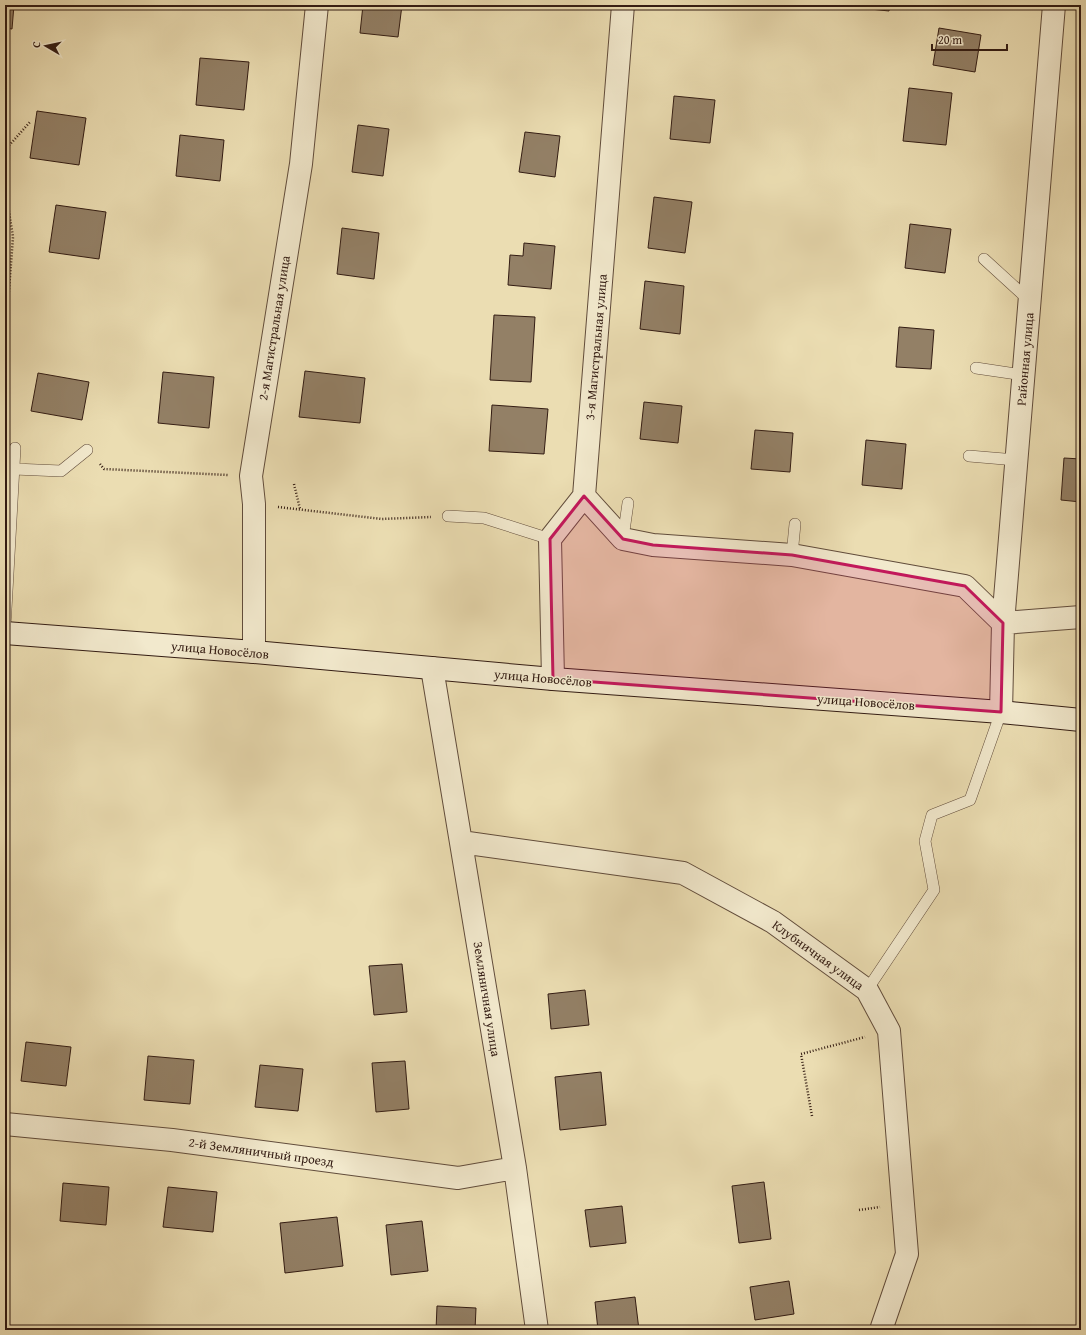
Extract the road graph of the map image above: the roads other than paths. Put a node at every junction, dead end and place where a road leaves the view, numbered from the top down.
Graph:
1 (317, 5) edge
2 (624, 5) edge
3 (1054, 5) edge
4 (984, 260) dead end
5 (1030, 301) junction
6 (976, 368) dead end
7 (1023, 375) junction
8 (15, 448) dead end
9 (87, 450) road end
10 (969, 456) dead end
11 (1016, 460) junction
12 (14, 469) junction
13 (584, 496) junction
14 (628, 503) dead end
15 (448, 516) road end
16 (795, 524) dead end
17 (550, 539) junction
18 (623, 539) junction
19 (792, 555) junction
20 (1081, 617) edge
21 (1003, 623) junction
22 (5, 627) edge
23 (5, 634) edge
24 (254, 652) junction
25 (432, 668) junction
26 (553, 679) junction
27 (1001, 712) junction
28 (1081, 720) edge
29 (461, 842) junction
30 (867, 990) junction
31 (5, 1124) edge
32 (515, 1168) junction
33 (881, 1329) edge
34 (537, 1330) edge

1 - 24 street, 2-я Магистральная улица
2 - 13 street, 3-я Магистральная улица
3 - 5 street, Районная улица
4 - 5 lane
5 - 7 street, Районная улица
6 - 7 lane
7 - 11 street, Районная улица
8 - 12 lane
9 - 12 lane
10 - 11 lane
11 - 21 street, Районная улица
12 - 22 lane
13 - 17 street
13 - 18 street
14 - 18 lane
15 - 17 lane
16 - 19 lane
17 - 26 street
18 - 19 street
19 - 21 street
20 - 21 street
21 - 27 street, Районная улица
23 - 24 street, улица Новосёлов
24 - 25 street, улица Новосёлов
25 - 26 street, улица Новосёлов
25 - 29 street, Земляничная улица
26 - 27 street, улица Новосёлов
27 - 28 street, улица Новосёлов
27 - 30 lane
29 - 30 street, Клубничная улица
29 - 32 street, Земляничная улица
30 - 33 street, Клубничная улица
31 - 32 street, 2-й Земляничный проезд
32 - 34 street, Земляничная улица

